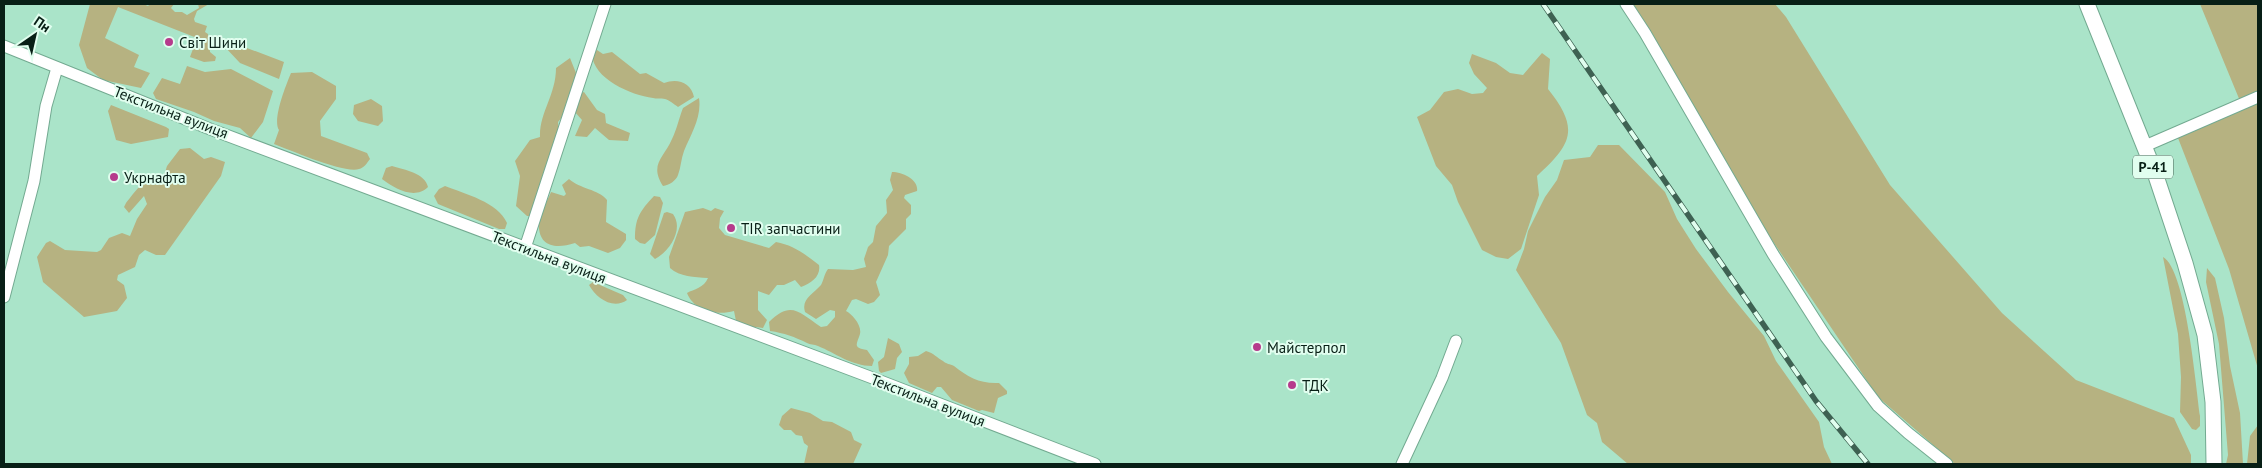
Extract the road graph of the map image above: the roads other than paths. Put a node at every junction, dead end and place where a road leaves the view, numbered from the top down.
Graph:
1 (604, 4) edge
2 (1626, 4) edge
3 (2087, 4) edge
4 (4, 46) edge
5 (57, 68) junction
6 (2258, 97) edge
7 (2145, 146) junction
8 (525, 248) junction
9 (4, 297) edge
10 (1456, 341) dead end
11 (1096, 464) edge
12 (1402, 464) edge
13 (1947, 464) edge
14 (2214, 464) edge

1 - 8 street
2 - 13 street
3 - 7 main road, Р-41
4 - 5 street, Текстильна вулиця
5 - 8 street, Текстильна вулиця
5 - 9 street
6 - 7 street
7 - 14 main road, Р-41
8 - 11 street, Текстильна вулиця
10 - 12 street

